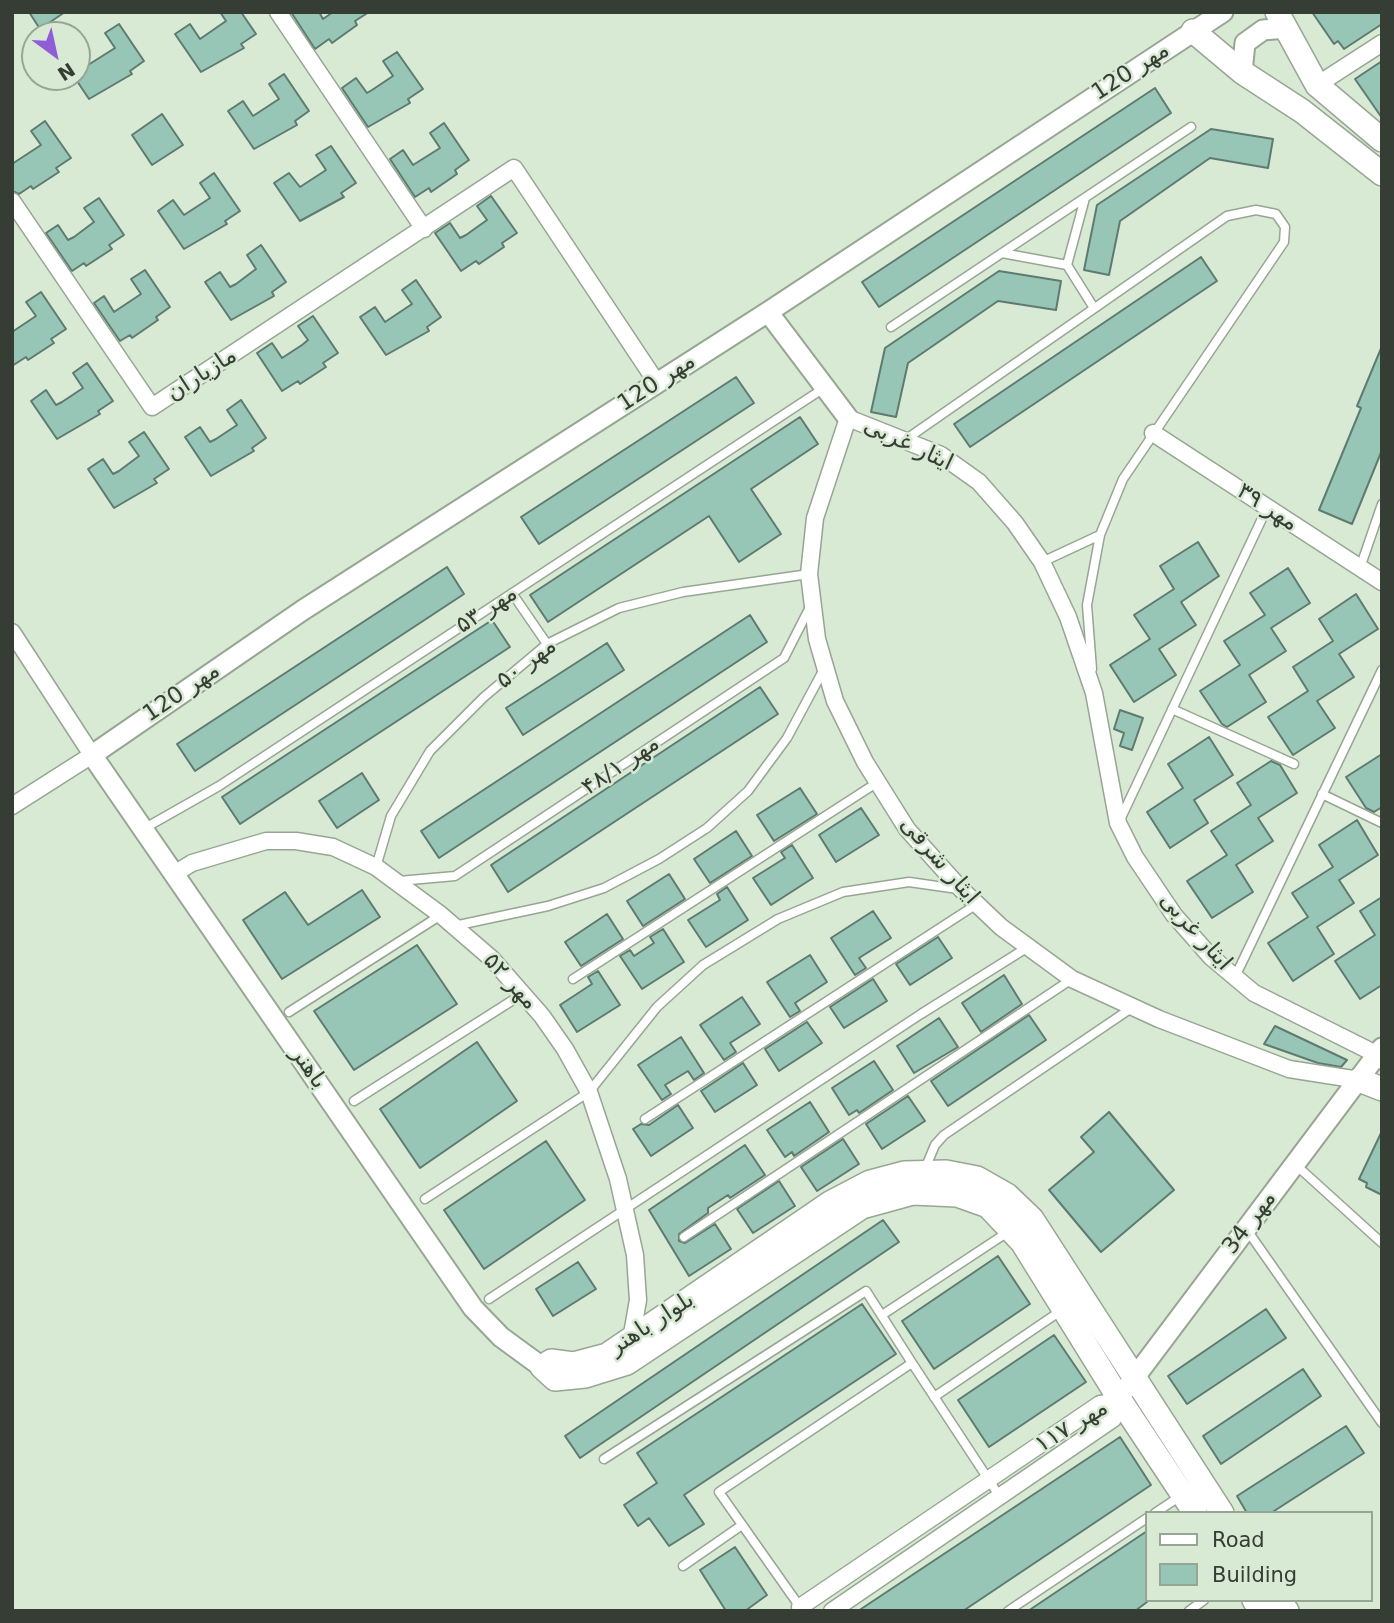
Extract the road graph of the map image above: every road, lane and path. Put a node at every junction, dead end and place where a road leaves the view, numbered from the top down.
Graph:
1 (278, 12) edge
2 (1223, 12) edge
3 (1282, 20) edge
4 (1193, 31) junction
5 (1382, 43) edge
6 (1242, 72) junction
7 (1317, 85) junction
8 (1191, 127) dead end
9 (1382, 141) edge
10 (1382, 174) edge
11 (1085, 198) junction
12 (12, 201) edge
13 (424, 229) junction
14 (1002, 253) junction
15 (1067, 265) junction
16 (1094, 308) junction
17 (768, 312) junction
18 (891, 327) dead end
19 (657, 383) junction
20 (825, 387) junction
21 (848, 418) junction
22 (1153, 433) junction
23 (905, 439) junction
24 (1382, 504) edge
25 (1267, 508) junction
26 (1100, 535) junction
27 (1042, 562) junction
28 (1360, 568) junction
29 (809, 574) junction
30 (1382, 582) edge
31 (512, 593) junction
32 (812, 601) junction
33 (12, 632) edge
34 (547, 644) junction
35 (825, 667) junction
36 (1382, 670) edge
37 (1094, 693) junction
38 (1172, 709) junction
39 (92, 755) junction
40 (1294, 764) dead end
41 (878, 782) junction
42 (1322, 794) junction
43 (12, 806) edge
44 (1118, 822) junction
45 (1382, 823) edge
46 (145, 828) junction
47 (376, 867) junction
48 (174, 874) junction
49 (396, 881) junction
50 (961, 889) junction
51 (977, 904) junction
52 (448, 920) junction
53 (1028, 947) junction
54 (1235, 977) junction
55 (573, 979) dead end
56 (1072, 979) junction
57 (524, 993) junction
58 (1133, 1007) junction
59 (289, 1012) dead end
60 (1380, 1053) edge
61 (1359, 1080) junction
62 (1382, 1089) edge
63 (589, 1092) junction
64 (354, 1101) dead end
65 (645, 1119) dead end
66 (1294, 1164) junction
67 (924, 1173) junction
68 (425, 1199) dead end
69 (625, 1209) junction
70 (1246, 1228) junction
71 (1011, 1230) junction
72 (684, 1237) dead end
73 (1382, 1243) edge
74 (489, 1299) dead end
75 (1065, 1309) junction
76 (882, 1315) junction
77 (631, 1340) junction
78 (912, 1363) junction
79 (542, 1367) junction
80 (1134, 1377) junction
81 (934, 1397) junction
82 (1120, 1400) junction
83 (1382, 1423) edge
84 (604, 1459) dead end
85 (989, 1481) junction
86 (1000, 1497) junction
87 (1189, 1504) edge
88 (1163, 1511) edge
89 (1221, 1511) edge
90 (1146, 1519) edge
91 (742, 1525) junction
92 (683, 1566) dead end
93 (800, 1610) edge
94 (832, 1611) edge
95 (1008, 1611) edge

1 - 13 street
2 - 4 street, مهر 120
3 - 6 street
3 - 7 main road
4 - 6 main road
4 - 17 street, مهر 120
5 - 7 street
6 - 10 main road
7 - 9 main road
8 - 11 lane
11 - 14 lane
11 - 15 lane
12 - 13 street, مازیاران
13 - 19 street, مازیاران
14 - 15 lane
14 - 18 lane
15 - 16 lane
16 - 22 lane, ایثار غربی
16 - 23 lane
17 - 19 street, مهر 120
17 - 20 street, ایثار غربی
19 - 39 street, مهر 120
20 - 21 street, ایثار غربی
20 - 31 lane, مهر ۵۳
21 - 23 street, ایثار غربی
21 - 29 street, ایثار شرقی
22 - 25 street, مهر ۳۹
22 - 26 lane, ایثار غربی
23 - 27 street, ایثار غربی
24 - 28 lane
25 - 28 street, مهر ۳۹
25 - 38 lane
26 - 27 lane
26 - 37 lane, ایثار غربی
27 - 37 street, ایثار غربی
28 - 30 street, مهر ۳۹
29 - 32 street, ایثار شرقی
29 - 34 lane, مهر ۵۰
31 - 34 lane
31 - 46 lane, مهر ۵۳
32 - 35 street, ایثار شرقی
32 - 49 lane, مهر ۴۸/۱
33 - 39 street
34 - 47 lane, مهر ۵۰
35 - 41 street, ایثار شرقی
35 - 52 lane
36 - 42 lane
37 - 44 street, ایثار غربی
38 - 40 lane
38 - 44 lane
39 - 43 street
39 - 46 street, باهنر
41 - 50 street, ایثار شرقی
41 - 55 lane
42 - 45 lane
42 - 54 lane
44 - 54 street, ایثار غربی
46 - 48 street, باهنر
47 - 48 street, مهر ۵۲
47 - 49 street, مهر ۵۲
48 - 79 street, باهنر
49 - 52 street, مهر ۵۲
50 - 51 street, ایثار شرقی
50 - 63 lane
51 - 53 street, ایثار شرقی
51 - 65 lane
52 - 57 street, مهر ۵۲
52 - 59 lane
53 - 56 street, ایثار شرقی
53 - 69 lane
54 - 60 street, ایثار غربی
56 - 58 street, ایثار شرقی
56 - 72 lane
57 - 63 street, مهر ۵۲
57 - 64 lane
58 - 61 street, ایثار شرقی
58 - 67 lane
60 - 61 street, مهر 34
61 - 62 main road
61 - 66 street, مهر 34
63 - 68 lane
63 - 69 street, مهر ۵۲
66 - 70 street, مهر 34
66 - 73 lane
67 - 77 main road, بلوار باهنر
67 - 80 main road, بلوار باهنر
69 - 74 lane
69 - 77 street, مهر ۵۲
70 - 80 street, مهر 34
70 - 83 lane
71 - 75 main road, بلوار باهنر
71 - 76 lane
71 - 79 main road, بلوار باهنر
75 - 81 lane
75 - 82 main road, بلوار باهنر
76 - 78 lane
76 - 84 lane
77 - 79 main road, بلوار باهنر
78 - 81 lane
78 - 91 lane
80 - 82 street, مهر 34
80 - 89 main road, بلوار باهنر
81 - 85 lane
82 - 85 street, مهر ۱۱۷
82 - 86 street, مهر ۱۱۷
82 - 87 main road, بلوار باهنر
85 - 86 lane
85 - 93 street, مهر ۱۱۷
86 - 94 street, مهر ۱۱۷
87 - 88 lane
90 - 95 lane
91 - 92 lane
91 - 93 lane

